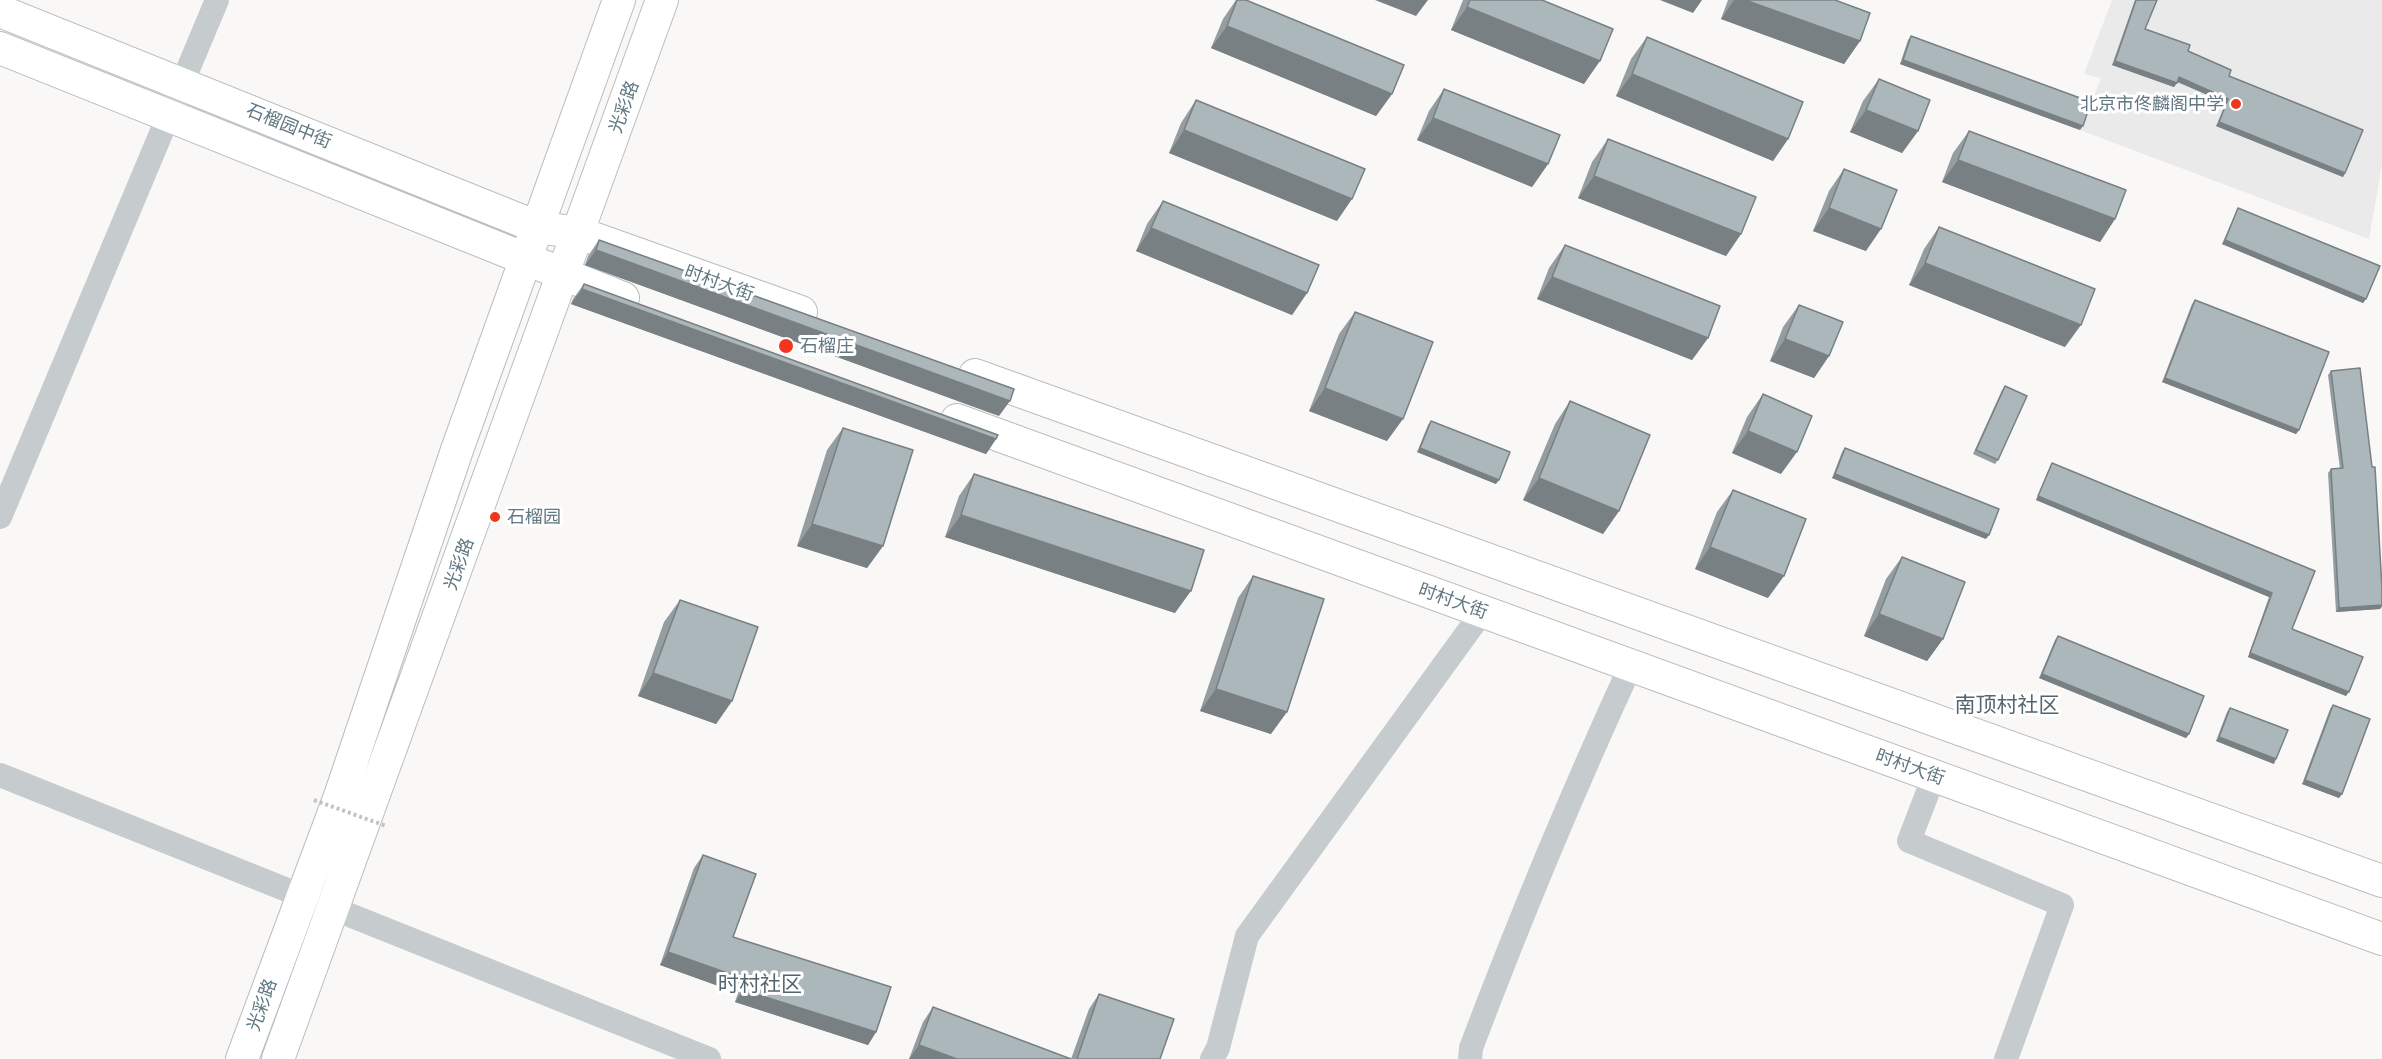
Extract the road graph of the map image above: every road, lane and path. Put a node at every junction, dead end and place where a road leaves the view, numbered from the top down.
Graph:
1 (217, 0) edge
2 (619, 0) edge
3 (662, 0) edge
4 (0, 11) edge
5 (0, 48) edge
6 (184, 84) junction
7 (171, 115) junction
8 (537, 227) junction
9 (579, 233) junction
10 (526, 261) junction
11 (564, 277) junction
12 (653, 309) edge
13 (827, 322) edge
14 (951, 366) edge
15 (934, 411) edge
16 (0, 517) edge
17 (1483, 611) junction
18 (1631, 665) junction
19 (0, 776) edge
20 (1934, 776) junction
21 (314, 800) dead end
22 (386, 826) dead end
23 (2382, 881) edge
24 (303, 896) junction
25 (332, 908) junction
26 (2382, 939) edge
27 (242, 1059) edge
28 (278, 1059) edge
29 (709, 1059) edge
30 (1212, 1059) edge
31 (1470, 1059) edge
32 (2006, 1059) edge

1 - 6 street
2 - 8 main road, 光彩路
3 - 9 main road, 光彩路
4 - 6 main road, 石榴园中街
5 - 7 main road, 石榴园中街
6 - 7 street
6 - 8 main road, 石榴园中街
7 - 10 main road, 石榴园中街
7 - 16 street
8 - 9 main road, 石榴园中街
8 - 10 main road, 光彩路
9 - 11 main road, 光彩路
9 - 13 main road, 时村大街
10 - 11 main road
10 - 24 main road, 光彩路
11 - 12 main road
11 - 25 main road, 光彩路
14 - 23 main road
15 - 17 main road, 时村大街
17 - 18 main road, 时村大街
17 - 30 street
18 - 20 main road, 时村大街
18 - 31 street
19 - 24 street
20 - 26 main road, 时村大街
20 - 32 street
21 - 22 path, bridge
24 - 25 street
24 - 27 main road, 光彩路
25 - 28 main road, 光彩路
25 - 29 street

